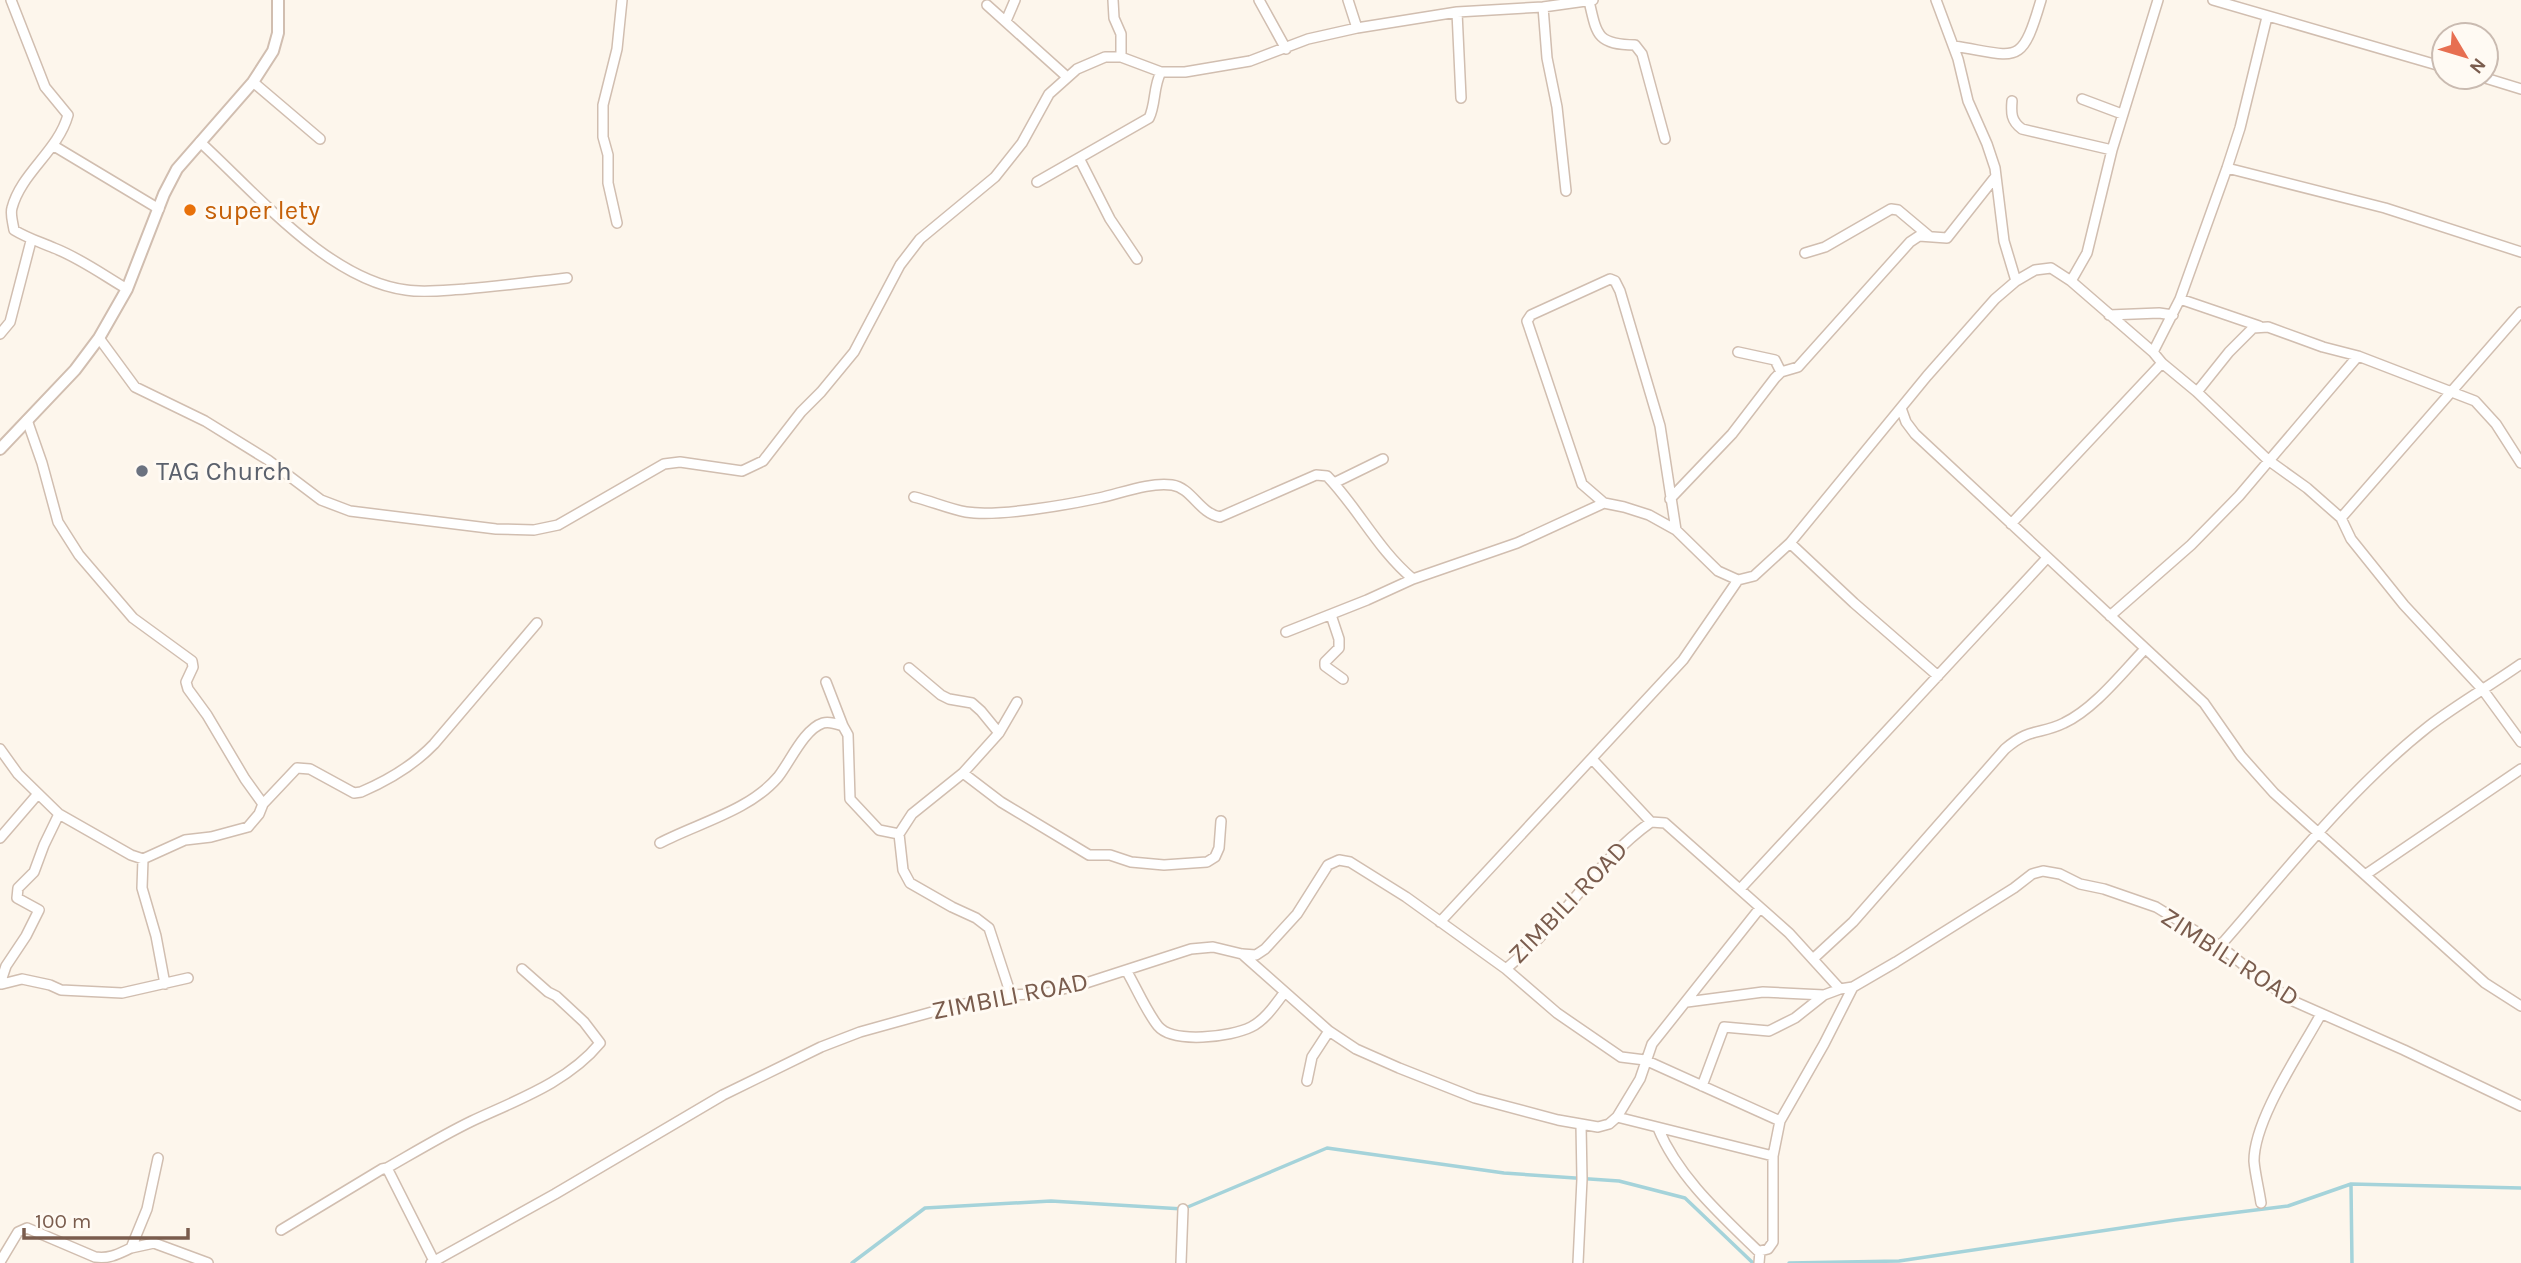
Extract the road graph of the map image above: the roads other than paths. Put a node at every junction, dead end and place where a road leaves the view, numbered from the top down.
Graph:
1 (10, 0) edge
2 (278, 0) edge
3 (622, 0) edge
4 (1016, 0) edge
5 (1113, 0) edge
6 (1259, 0) edge
7 (1348, 0) edge
8 (1461, 0) edge
9 (1936, 0) edge
10 (2041, 0) edge
11 (2158, 0) edge
12 (2213, 0) edge
13 (1591, 1) edge
14 (987, 5) dead end
15 (1543, 7) junction
16 (1462, 12) junction
17 (2267, 17) junction
18 (1006, 21) junction
19 (1357, 28) junction
20 (1954, 46) junction
21 (1286, 49) junction
22 (1121, 57) junction
23 (2430, 62) edge
24 (1161, 72) junction
25 (1066, 76) junction
26 (253, 82) junction
27 (2500, 83) edge
28 (2521, 89) edge
29 (1461, 97) dead end
30 (2082, 99) dead end
31 (2012, 101) dead end
32 (2122, 114) junction
33 (320, 139) dead end
34 (1665, 139) dead end
35 (200, 142) junction
36 (54, 146) junction
37 (2112, 150) junction
38 (1079, 158) junction
39 (2227, 168) junction
40 (1996, 176) junction
41 (1037, 182) dead end
42 (1566, 191) dead end
43 (159, 209) junction
44 (617, 223) dead end
45 (1929, 236) junction
46 (31, 240) junction
47 (2521, 252) edge
48 (1805, 253) dead end
49 (1137, 259) dead end
50 (567, 278) dead end
51 (2016, 281) junction
52 (2071, 281) junction
53 (127, 289) junction
54 (2180, 299) junction
55 (2521, 312) edge
56 (2108, 315) junction
57 (2173, 315) junction
58 (2261, 326) junction
59 (0, 334) edge
60 (99, 338) junction
61 (1738, 352) dead end
62 (2152, 352) junction
63 (2358, 356) junction
64 (2162, 363) junction
65 (1781, 372) junction
66 (2197, 392) junction
67 (2452, 392) junction
68 (1901, 408) junction
69 (27, 419) junction
70 (0, 449) edge
71 (1383, 459) dead end
72 (2268, 460) junction
73 (2521, 463) edge
74 (1334, 483) junction
75 (914, 496) dead end
76 (1670, 499) junction
77 (1604, 503) junction
78 (2341, 518) junction
79 (2011, 524) junction
80 (1676, 530) junction
81 (1790, 543) junction
82 (2047, 558) junction
83 (1413, 579) junction
84 (1738, 580) junction
85 (1331, 615) junction
86 (2110, 617) junction
87 (537, 623) dead end
88 (1286, 632) dead end
89 (2145, 649) junction
90 (2521, 664) edge
91 (909, 668) dead end
92 (1938, 676) junction
93 (1343, 679) dead end
94 (826, 682) dead end
95 (2483, 690) junction
96 (1017, 702) dead end
97 (844, 726) junction
98 (999, 733) junction
99 (2521, 742) edge
100 (0, 749) edge
101 (1592, 760) junction
102 (2521, 769) edge
103 (963, 773) junction
104 (37, 795) junction
105 (263, 804) junction
106 (59, 814) junction
107 (1221, 821) dead end
108 (1651, 822) junction
109 (2319, 833) junction
110 (899, 834) junction
111 (0, 838) edge
112 (660, 843) dead end
113 (143, 859) junction
114 (2365, 875) junction
115 (1741, 888) junction
116 (1760, 908) junction
117 (1440, 922) junction
118 (2220, 946) junction
119 (1242, 954) junction
120 (1814, 958) junction
121 (522, 969) dead end
122 (1506, 969) junction
123 (1126, 970) junction
124 (188, 978) dead end
125 (1, 984) edge
126 (165, 984) junction
127 (1853, 987) junction
128 (1840, 989) junction
129 (1284, 993) junction
130 (1011, 995) junction
131 (1824, 995) junction
132 (1687, 1002) junction
133 (2521, 1006) edge
134 (2321, 1014) junction
135 (1329, 1031) junction
136 (1646, 1060) junction
137 (1307, 1081) dead end
138 (1702, 1086) junction
139 (2521, 1106) edge
140 (1618, 1117) junction
141 (1780, 1121) junction
142 (1581, 1125) junction
143 (1658, 1128) junction
144 (1773, 1156) junction
145 (158, 1158) dead end
146 (387, 1168) junction
147 (2261, 1203) dead end
148 (1183, 1209) dead end
149 (281, 1230) dead end
150 (131, 1248) junction
151 (1759, 1252) junction
152 (0, 1262) edge
153 (432, 1262) edge
154 (208, 1263) edge
155 (1181, 1263) edge
156 (1578, 1263) edge
157 (1759, 1263) edge

1 - 36 street
2 - 26 street
3 - 44 street
4 - 18 street
5 - 22 street
6 - 21 street
7 - 19 street
8 - 16 street
9 - 20 street
10 - 20 street
11 - 32 street
12 - 17 street
13 - 15 street
13 - 34 street
14 - 18 street
15 - 16 street
15 - 42 street
16 - 19 street
16 - 29 street
17 - 23 street
17 - 39 street
18 - 25 street
19 - 21 street
20 - 40 street
21 - 24 street
22 - 24 street
22 - 25 street
24 - 38 street
25 - 60 street
26 - 33 street
26 - 35 street
27 - 28 street
30 - 32 street
31 - 37 street
32 - 37 street
35 - 43 street
35 - 50 street
36 - 43 street
36 - 46 street
37 - 52 street
38 - 41 street
38 - 49 street
39 - 47 street
39 - 54 street
40 - 45 street
40 - 51 street
43 - 53 street
45 - 48 street
45 - 65 street
46 - 53 street
46 - 59 street
51 - 52 street
51 - 68 street
52 - 56 street
53 - 60 street
54 - 57 street
54 - 58 street
55 - 67 street
56 - 57 street
56 - 62 street
57 - 62 street
58 - 63 street
58 - 66 street
60 - 69 street
61 - 65 street
62 - 64 street
63 - 67 street
63 - 72 street
64 - 66 street
64 - 79 street
65 - 76 street
66 - 72 street
67 - 73 street
67 - 78 street
68 - 79 street
68 - 81 street
69 - 70 street
69 - 105 street
71 - 74 street
72 - 78 street
72 - 86 street
74 - 75 street
74 - 83 street
76 - 77 street
76 - 80 street
77 - 80 street
77 - 83 street
78 - 95 street
79 - 82 street
80 - 84 street
81 - 84 street
81 - 92 street
82 - 86 street
82 - 92 street
83 - 85 street
84 - 101 street
85 - 88 street
85 - 93 street
86 - 89 street
87 - 105 street
89 - 109 street
89 - 120 street
90 - 95 street
91 - 98 street
92 - 115 street
94 - 97 street
95 - 99 street
95 - 109 street
96 - 98 street
97 - 110 street
97 - 112 street
98 - 103 street
100 - 104 street
101 - 108 street
101 - 117 street
102 - 114 street
103 - 107 street
103 - 110 street
104 - 106 street
104 - 111 street
105 - 113 street
106 - 113 street
106 - 125 street
108 - 115 street, ZIMBILI ROAD
108 - 122 street, ZIMBILI ROAD
109 - 114 street
109 - 118 street
110 - 130 street
113 - 126 street
114 - 133 street
115 - 116 street, ZIMBILI ROAD
116 - 120 street, ZIMBILI ROAD
116 - 132 street
117 - 119 street, ZIMBILI ROAD
117 - 122 street, ZIMBILI ROAD
118 - 127 street, ZIMBILI ROAD
118 - 134 street, ZIMBILI ROAD
119 - 123 street, ZIMBILI ROAD
119 - 129 street
120 - 128 street, ZIMBILI ROAD
121 - 146 street
122 - 136 street
123 - 129 street
123 - 130 street, ZIMBILI ROAD
124 - 126 street
125 - 126 street
127 - 128 street, ZIMBILI ROAD
127 - 141 street
128 - 131 street
129 - 135 street
130 - 153 street, ZIMBILI ROAD
131 - 132 street
131 - 138 street
132 - 136 street
134 - 139 street, ZIMBILI ROAD
134 - 147 street
135 - 137 street
135 - 142 street
136 - 138 street
136 - 140 street
138 - 141 street
140 - 142 street
140 - 143 street
141 - 144 street
142 - 156 street
143 - 144 street
143 - 151 street
144 - 151 street
145 - 150 street
146 - 149 street
146 - 153 street
148 - 155 street
150 - 152 street
150 - 154 street
151 - 157 street

